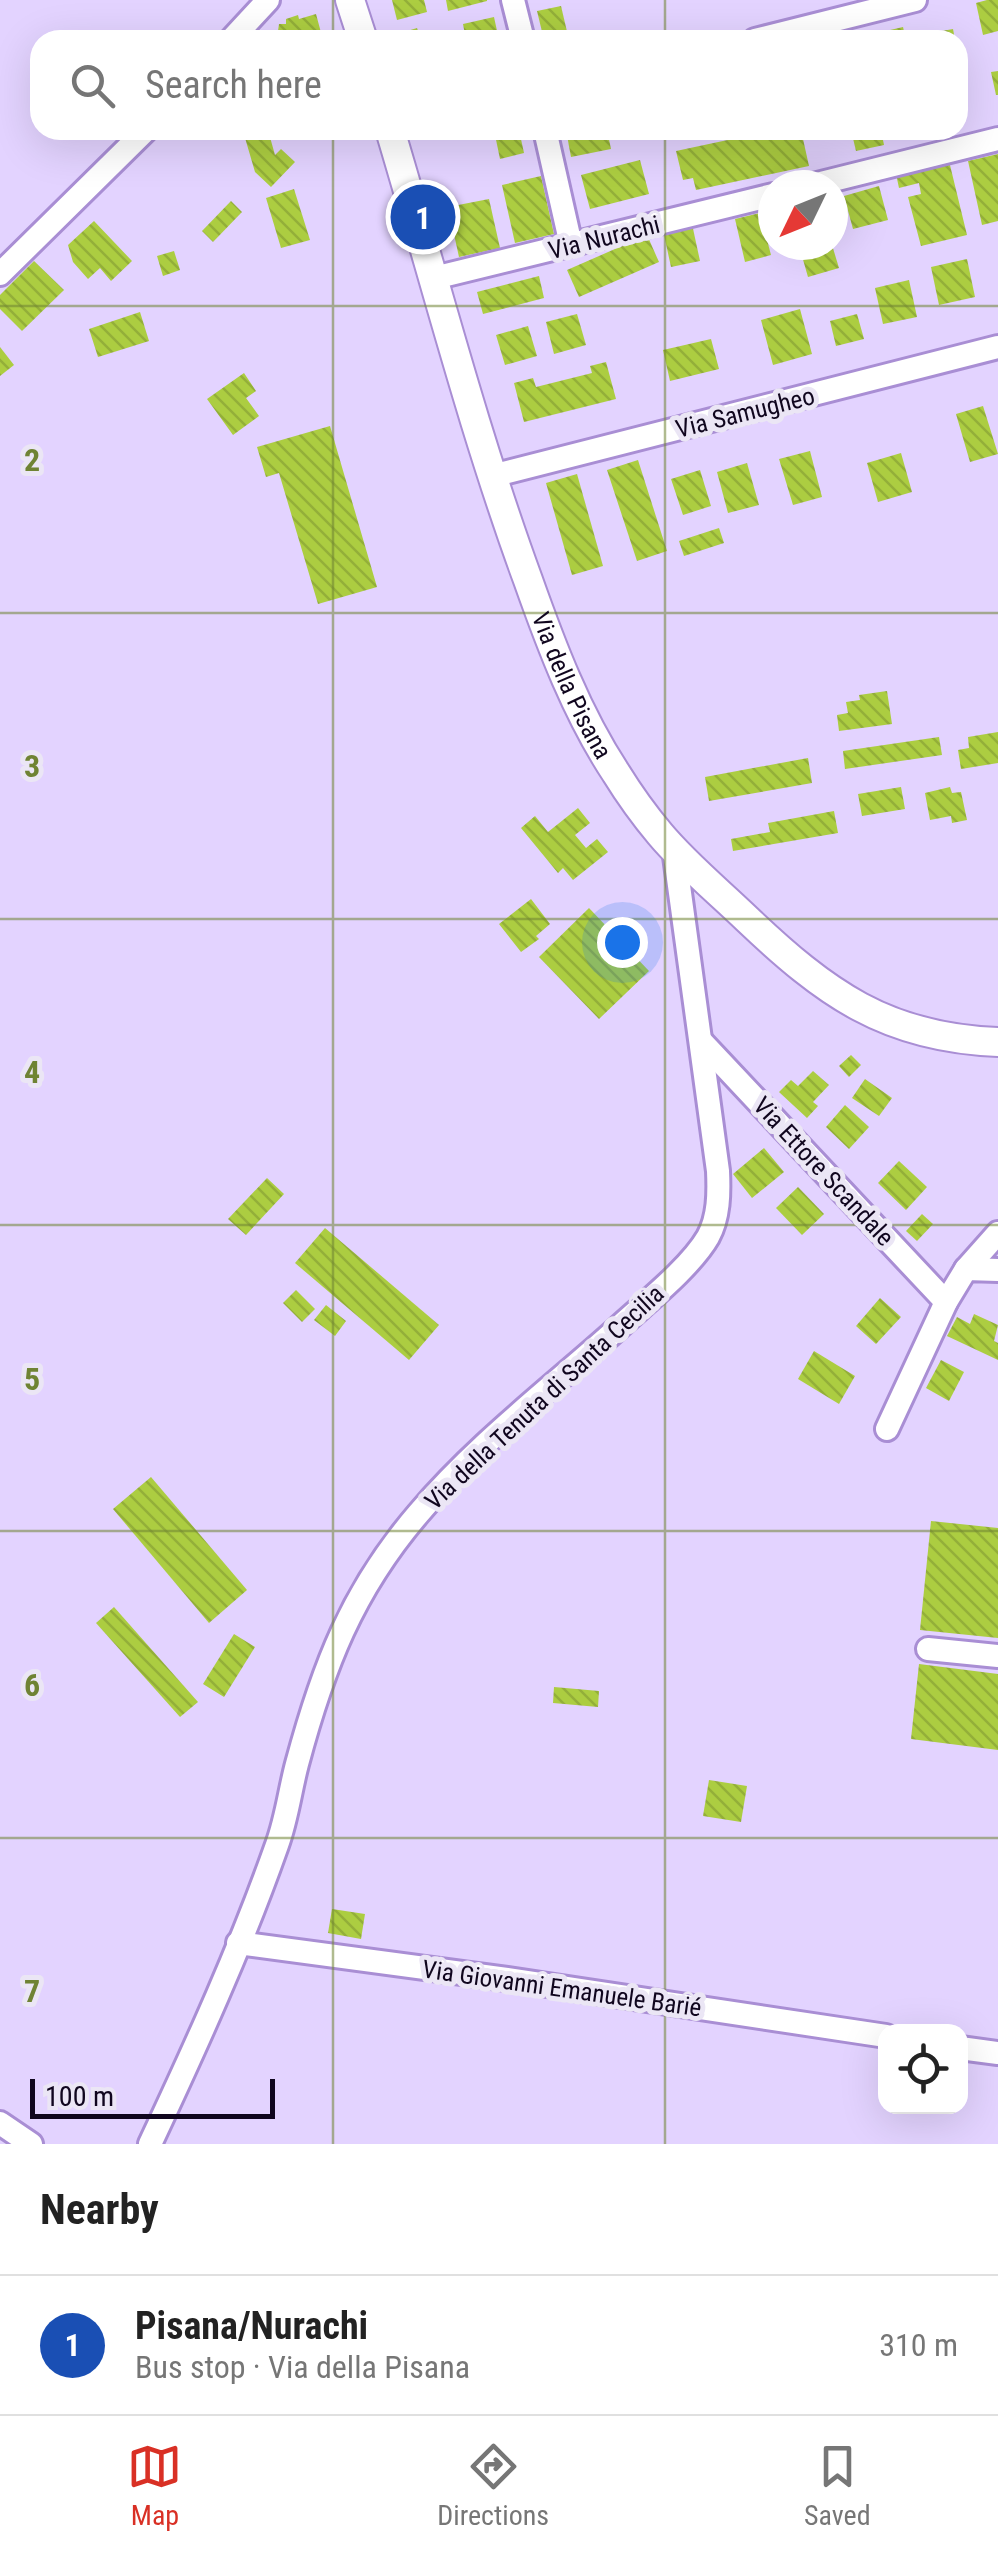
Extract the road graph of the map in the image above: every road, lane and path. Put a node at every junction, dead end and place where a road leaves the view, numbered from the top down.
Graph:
1 (268, 0) edge
2 (350, 0) edge
3 (512, 0) edge
4 (916, 0) edge
5 (240, 30) edge
6 (360, 30) edge
7 (520, 30) edge
8 (795, 30) edge
9 (998, 139) edge
10 (136, 140) edge
11 (393, 140) edge
12 (547, 140) edge
13 (848, 176) edge
14 (758, 199) edge
15 (571, 245) junction
16 (0, 274) edge
17 (434, 278) junction
18 (998, 347) edge
19 (492, 476) junction
20 (674, 849) junction
21 (701, 1041) junction
22 (998, 1042) edge
23 (998, 1233) edge
24 (966, 1269) junction
25 (998, 1270) edge
26 (946, 1302) junction
27 (887, 1429) dead end
28 (928, 1649) dead end
29 (998, 1656) edge
30 (238, 1943) junction
31 (878, 2035) edge
32 (968, 2049) edge
33 (998, 2054) edge
34 (0, 2123) edge
35 (31, 2144) edge
36 (150, 2144) edge

1 - 5 street
2 - 6 main road
3 - 7 street
4 - 8 street
9 - 13 street
10 - 16 street
11 - 17 main road, Via della Pisana
12 - 15 street
14 - 15 street, Via Nurachi
15 - 17 street, Via Nurachi
17 - 19 main road, Via della Pisana
18 - 19 street, Via Samugheo
19 - 20 main road, Via della Pisana
20 - 21 street, Via della Tenuta di Santa Cecilia
20 - 22 main road, Via della Pisana
21 - 26 street, Via Ettore Scandale
21 - 30 street, Via della Tenuta di Santa Cecilia
23 - 24 street
24 - 25 street
24 - 26 street
26 - 27 street
28 - 29 street
30 - 31 street, Via Giovanni Emanuele Barié
30 - 36 street, Via della Tenuta di Santa Cecilia
32 - 33 street
34 - 35 street

